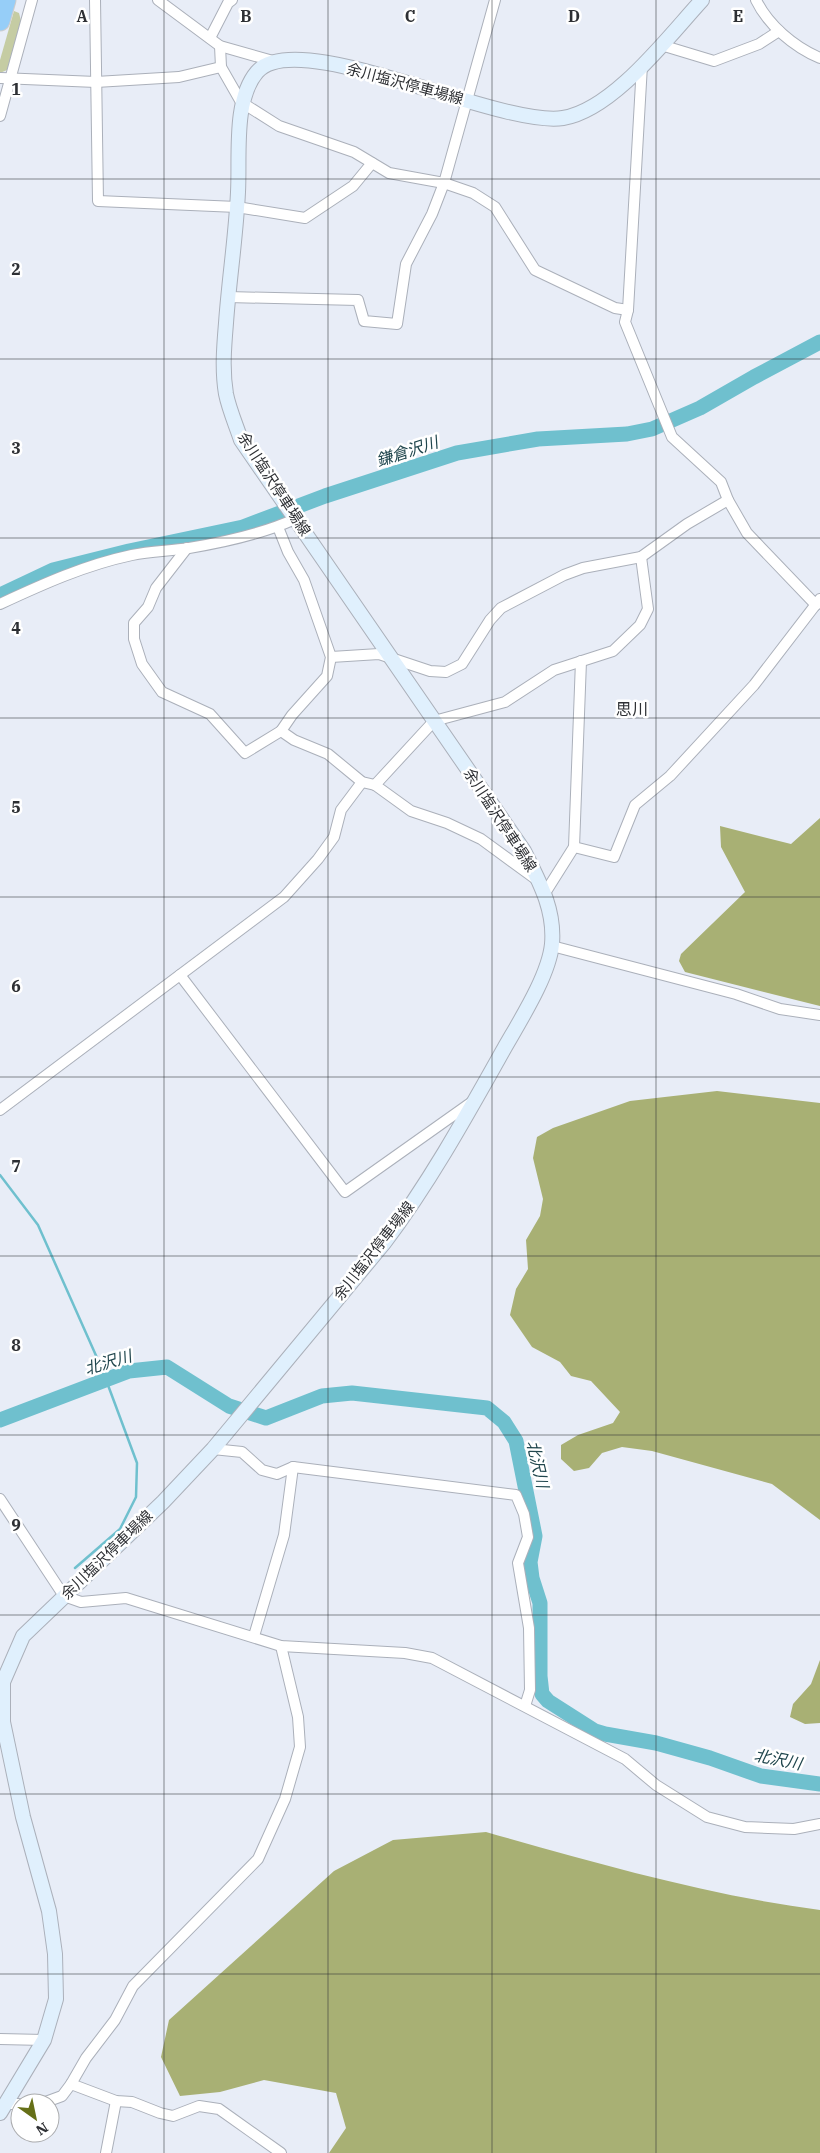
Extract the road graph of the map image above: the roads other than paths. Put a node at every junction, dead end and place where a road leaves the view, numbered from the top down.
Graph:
1 (6, 0) edge
2 (32, 0) edge
3 (95, 0) edge
4 (158, 0) edge
5 (232, 0) edge
6 (495, 0) edge
7 (702, 0) edge
8 (756, 0) edge
9 (0, 21) edge
10 (779, 31) junction
11 (210, 38) junction
12 (661, 45) junction
13 (220, 46) junction
14 (820, 58) edge
15 (273, 61) junction
16 (642, 65) junction
17 (221, 67) junction
18 (6, 79) edge
19 (96, 82) junction
20 (467, 101) junction
21 (241, 102) junction
22 (0, 116) edge
23 (372, 163) junction
24 (444, 183) junction
25 (237, 207) junction
26 (228, 297) junction
27 (628, 310) junction
28 (728, 500) junction
29 (295, 519) junction
30 (278, 527) junction
31 (187, 548) junction
32 (641, 557) junction
33 (818, 602) edge
34 (0, 604) edge
35 (331, 657) junction
36 (390, 658) junction
37 (581, 661) junction
38 (434, 721) junction
39 (281, 731) junction
40 (362, 782) junction
41 (375, 785) junction
42 (574, 847) junction
43 (542, 887) junction
44 (552, 946) junction
45 (180, 975) junction
46 (820, 1015) edge
47 (476, 1099) junction
48 (0, 1110) edge
49 (213, 1449) junction
50 (293, 1467) junction
51 (0, 1499) edge
52 (64, 1596) junction
53 (254, 1636) junction
54 (280, 1646) junction
55 (525, 1706) junction
56 (820, 1824) edge
57 (0, 2039) edge
58 (44, 2040) junction
59 (71, 2084) junction
60 (60, 2097) edge
61 (116, 2101) junction
62 (3, 2108) edge
63 (106, 2153) edge
64 (281, 2153) edge

1 - 9 highway
2 - 18 street
3 - 19 street
4 - 11 street
5 - 11 street
6 - 20 street
7 - 12 main road, 余川塩沢停車場線
8 - 10 street
10 - 12 street
10 - 14 street
11 - 13 street
12 - 16 main road, 余川塩沢停車場線
13 - 15 street
13 - 17 street
15 - 20 main road, 余川塩沢停車場線
15 - 21 main road, 余川塩沢停車場線
16 - 20 main road, 余川塩沢停車場線
16 - 27 street
17 - 19 street
17 - 21 street
18 - 19 street
18 - 22 street
19 - 25 street
20 - 24 street
21 - 23 street
21 - 25 main road, 余川塩沢停車場線
23 - 24 street
23 - 25 street
24 - 26 street
24 - 27 street
25 - 26 main road, 余川塩沢停車場線
26 - 29 main road, 余川塩沢停車場線
27 - 28 street
28 - 32 street
28 - 33 street
29 - 30 street
29 - 36 main road, 余川塩沢停車場線
30 - 31 street
30 - 35 street
31 - 34 street
31 - 39 street
32 - 36 street
32 - 37 street
33 - 42 street
35 - 36 street
35 - 39 street
36 - 38 main road, 余川塩沢停車場線
37 - 38 street
37 - 42 street
38 - 41 street
38 - 43 main road, 余川塩沢停車場線
39 - 40 street
40 - 41 street
40 - 45 street
41 - 43 street
42 - 43 street
43 - 44 main road, 余川塩沢停車場線
44 - 46 street
44 - 47 main road, 余川塩沢停車場線
45 - 47 street
45 - 48 street
47 - 49 main road, 余川塩沢停車場線
49 - 50 street
49 - 52 main road, 余川塩沢停車場線
50 - 53 street
50 - 55 street
51 - 52 street
52 - 53 street
52 - 58 main road, 余川塩沢停車場線
53 - 54 street
54 - 55 street
54 - 59 street
55 - 56 street
57 - 58 street
58 - 62 main road, 余川塩沢停車場線
59 - 60 street
59 - 61 street
61 - 63 street
61 - 64 street

